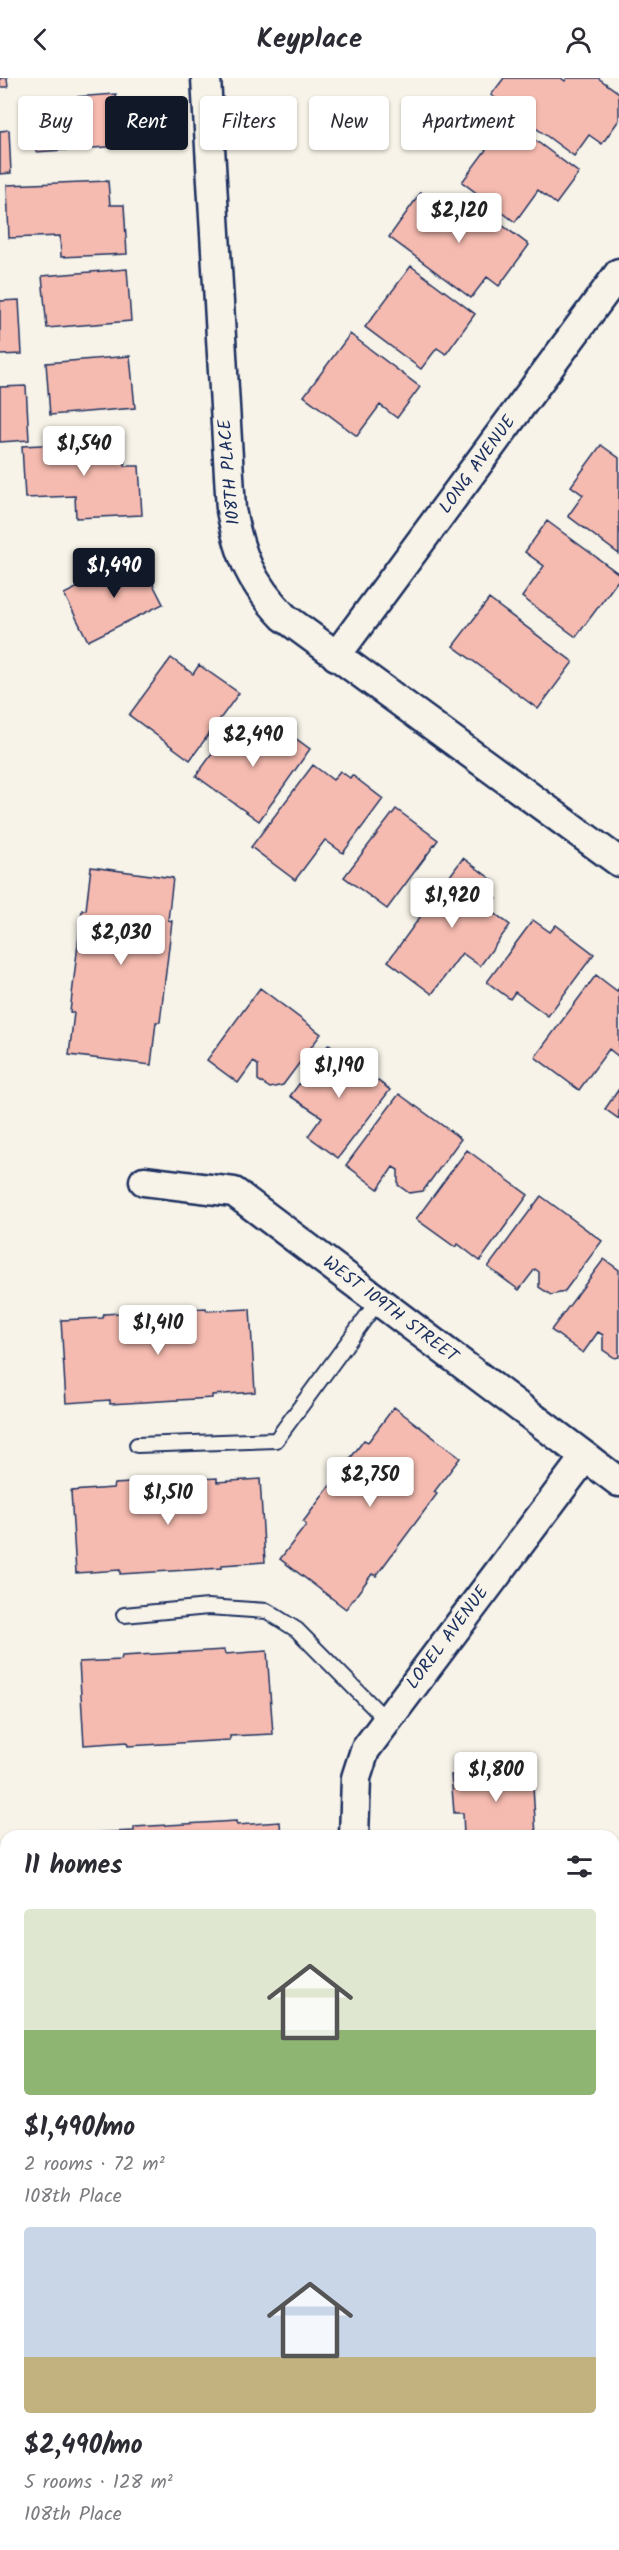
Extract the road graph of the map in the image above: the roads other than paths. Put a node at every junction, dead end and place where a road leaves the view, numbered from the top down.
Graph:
1 (206, 78) edge
2 (619, 273) edge
3 (336, 656) junction
4 (619, 862) edge
5 (144, 1181) dead end
6 (378, 1301) junction
7 (137, 1444) dead end
8 (585, 1457) junction
9 (619, 1482) edge
10 (124, 1615) dead end
11 (386, 1720) junction
12 (354, 1830) edge

1 - 3 street, 108TH PLACE
2 - 3 street, LONG AVENUE
3 - 4 street, 108TH PLACE
5 - 6 street, WEST 109TH STREET
6 - 7 lane
6 - 8 street, WEST 109TH STREET
8 - 9 street, WEST 109TH STREET
8 - 11 street, LOREL AVENUE
10 - 11 lane
11 - 12 street, LOREL AVENUE

